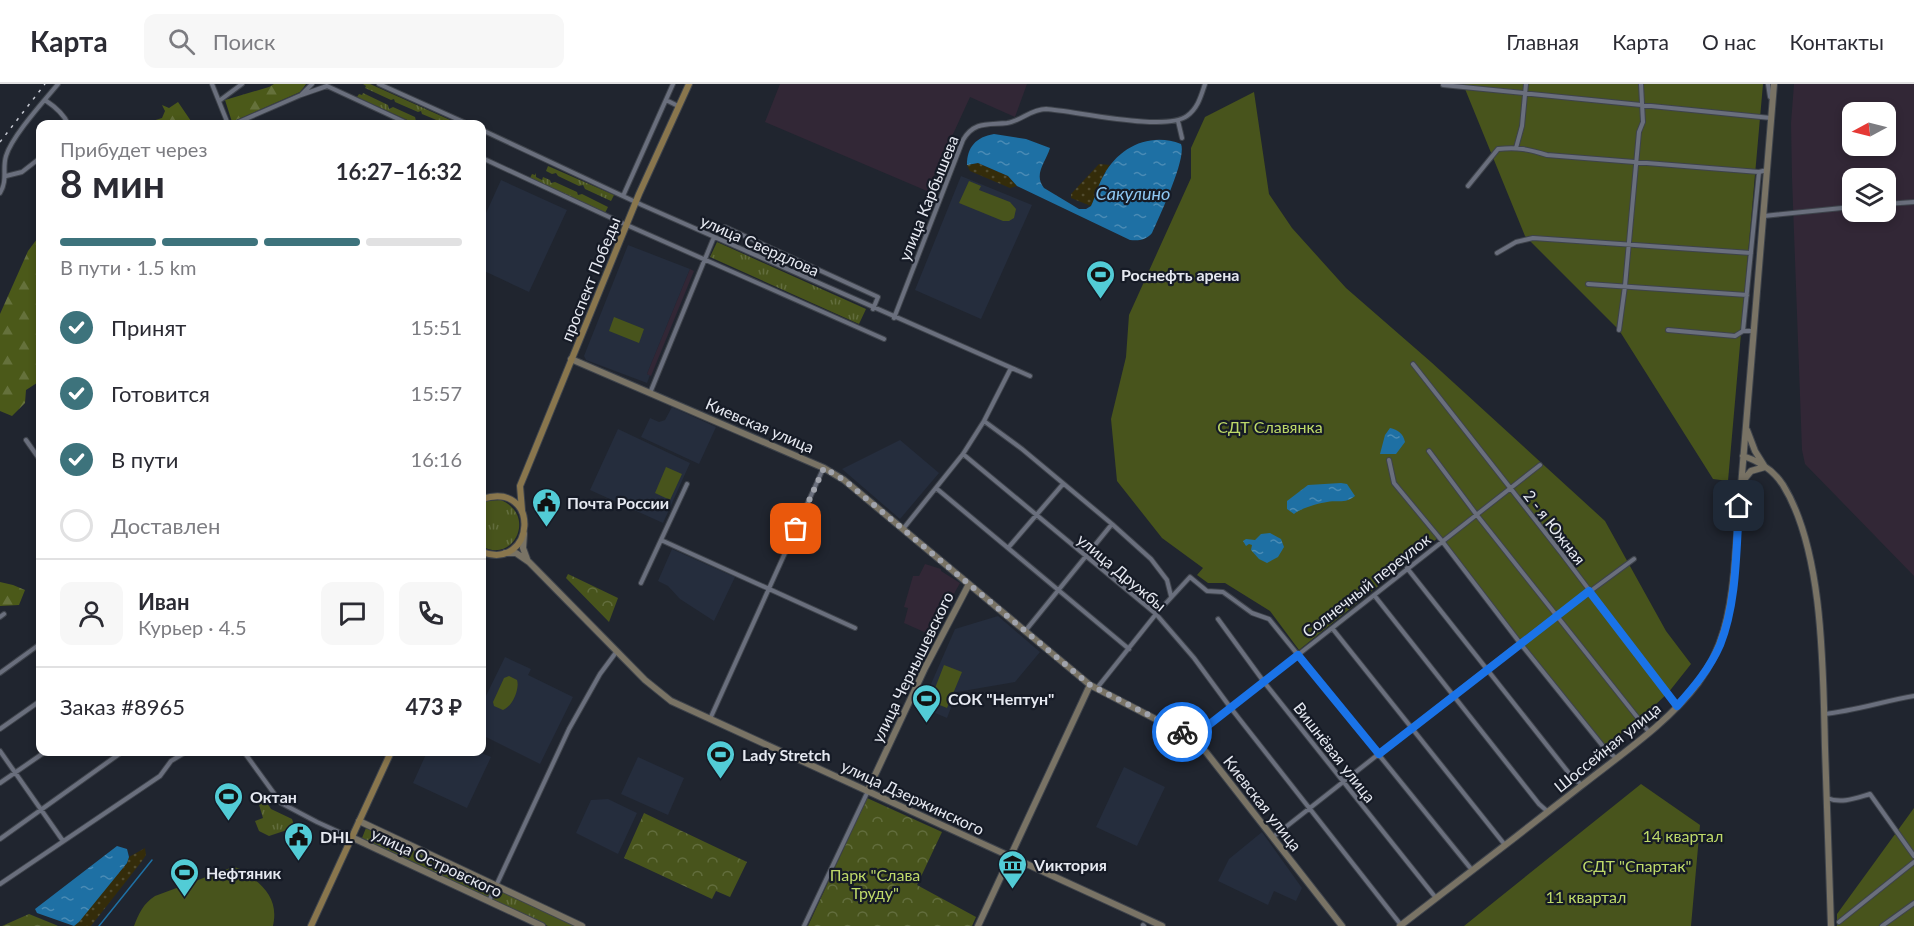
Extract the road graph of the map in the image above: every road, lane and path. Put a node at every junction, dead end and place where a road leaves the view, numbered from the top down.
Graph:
1 (58, 84) edge
2 (212, 84) edge
3 (242, 84) edge
4 (312, 84) edge
5 (379, 84) edge
6 (673, 84) edge
7 (689, 84) edge
8 (1205, 84) edge
9 (1526, 84) edge
10 (1641, 84) edge
11 (1768, 84) edge
12 (1774, 84) edge
13 (1443, 85) edge
14 (1525, 93) junction
15 (301, 95) junction
16 (1773, 97) junction
17 (45, 100) junction
18 (666, 100) junction
19 (219, 101) junction
20 (1642, 105) junction
21 (678, 106) junction
22 (1771, 118) junction
23 (66, 120) edge
24 (226, 120) edge
25 (247, 120) edge
26 (400, 120) edge
27 (459, 120) edge
28 (1178, 121) junction
29 (486, 132) edge
30 (1182, 138) dead end
31 (1516, 148) junction
32 (486, 160) edge
33 (36, 161) edge
34 (1636, 162) junction
35 (1767, 170) junction
36 (1759, 172) junction
37 (6, 176) junction
38 (1468, 186) dead end
39 (0, 193) edge
40 (623, 196) junction
41 (636, 202) junction
42 (1914, 202) edge
43 (1896, 203) edge
44 (1842, 208) edge
45 (1763, 216) junction
46 (627, 225) junction
47 (725, 227) dead end
48 (714, 237) junction
49 (1628, 244) junction
50 (1497, 253) dead end
51 (1751, 253) junction
52 (705, 259) junction
53 (1588, 284) dead end
54 (1625, 286) junction
55 (1747, 295) junction
56 (873, 309) junction
57 (894, 318) junction
58 (1619, 330) dead end
59 (1668, 330) dead end
60 (1743, 331) junction
61 (1754, 331) junction
62 (884, 339) dead end
63 (572, 359) junction
64 (1413, 364) dead end
65 (1011, 368) junction
66 (1030, 376) dead end
67 (650, 393) junction
68 (984, 421) junction
69 (1746, 427) junction
70 (26, 440) dead end
71 (1429, 451) dead end
72 (36, 454) edge
73 (963, 454) junction
74 (1743, 456) junction
75 (1389, 460) dead end
76 (1540, 465) dead end
77 (1766, 467) junction
78 (824, 468) junction
79 (687, 484) dead end
80 (1063, 484) junction
81 (1741, 484) junction
82 (520, 486) junction
83 (936, 488) junction
84 (1509, 489) junction
85 (486, 497) edge
86 (506, 497) junction
87 (522, 510) junction
88 (1035, 514) junction
89 (1476, 514) junction
90 (1112, 524) junction
91 (903, 529) junction
92 (524, 533) junction
93 (661, 540) junction
94 (1442, 541) junction
95 (1008, 548) junction
96 (502, 553) junction
97 (486, 555) edge
98 (1086, 557) junction
99 (1634, 559) dead end
100 (529, 562) junction
101 (1407, 568) junction
102 (641, 584) dead end
103 (969, 584) junction
104 (769, 589) junction
105 (1059, 590) junction
106 (1589, 591) junction
107 (1374, 596) junction
108 (1172, 597) junction
109 (1156, 614) junction
110 (1557, 615) junction
111 (1218, 619) dead end
112 (855, 628) dead end
113 (1332, 628) junction
114 (1026, 630) junction
115 (1520, 643) junction
116 (36, 647) edge
117 (1129, 649) junction
118 (616, 651) junction
119 (1298, 655) junction
120 (1487, 670) junction
121 (0, 673) edge
122 (1264, 682) junction
123 (1090, 685) junction
124 (1097, 688) junction
125 (1452, 696) junction
126 (1914, 696) edge
127 (36, 704) edge
128 (1230, 706) junction
129 (1677, 706) junction
130 (1824, 714) junction
131 (710, 719) junction
132 (1413, 728) junction
133 (0, 729) edge
134 (1649, 732) junction
135 (1192, 738) junction
136 (0, 751) edge
137 (1379, 754) junction
138 (39, 756) edge
139 (116, 756) edge
140 (179, 756) edge
141 (247, 756) edge
142 (389, 756) edge
143 (1616, 759) junction
144 (15, 772) junction
145 (0, 783) edge
146 (1344, 783) junction
147 (1582, 785) junction
148 (868, 790) junction
149 (1827, 798) junction
150 (1309, 808) junction
151 (42, 810) junction
152 (1548, 812) junction
153 (359, 821) junction
154 (351, 837) junction
155 (1273, 837) junction
156 (0, 839) edge
157 (63, 841) junction
158 (1506, 845) junction
159 (1009, 856) junction
160 (1914, 856) edge
161 (1914, 862) edge
162 (1472, 871) junction
163 (0, 884) edge
164 (496, 885) junction
165 (1436, 898) junction
166 (489, 901) junction
167 (1914, 903) edge
168 (1141, 917) junction
169 (1839, 922) dead end
170 (1143, 925) edge
171 (1400, 925) edge
172 (311, 926) edge
173 (542, 926) edge
174 (582, 926) edge
175 (804, 926) edge
176 (978, 926) edge
177 (1162, 926) edge
178 (1342, 926) edge
179 (1831, 926) edge
180 (1881, 926) edge

1 - 17 street
2 - 19 street
3 - 19 street
4 - 15 street
5 - 27 street
6 - 18 street
7 - 21 main road, проспект Победы
8 - 28 street
9 - 14 street
10 - 20 street
11 - 16 street
12 - 16 main road, Шоссейная улица
13 - 14 street
14 - 20 street
14 - 31 street
15 - 25 street
15 - 26 street
16 - 22 main road, Шоссейная улица
17 - 23 street
17 - 37 street
18 - 21 street
18 - 40 street
19 - 24 street
20 - 22 street
20 - 34 street
21 - 41 main road, проспект Победы
22 - 35 main road, Шоссейная улица
28 - 30 street
28 - 57 street, улица Карбышева
29 - 40 street, улица Свердлова
31 - 34 street
31 - 38 street
32 - 46 street
33 - 37 street
34 - 36 street
34 - 49 street
35 - 36 street
35 - 45 main road, Шоссейная улица
36 - 51 street
37 - 39 street
40 - 41 street, улица Свердлова
41 - 46 main road, проспект Победы
41 - 48 street, улица Свердлова
42 - 43 street
44 - 45 street
45 - 61 main road, Шоссейная улица
46 - 52 street
46 - 63 main road, проспект Победы
47 - 56 street
48 - 52 street
48 - 56 street, улица Свердлова
49 - 50 street
49 - 51 street
49 - 54 street
51 - 55 street
52 - 62 street
52 - 67 street
53 - 54 street
54 - 55 street
54 - 58 street
55 - 60 street
56 - 57 street, улица Свердлова
57 - 65 street, улица Свердлова
59 - 60 street
60 - 61 street
61 - 69 main road, Шоссейная улица
63 - 67 main road, Киевская улица
63 - 82 main road, проспект Победы
64 - 84 street, 2 - я Южная
65 - 66 street, улица Свердлова
65 - 68 street
67 - 78 main road, Киевская улица
68 - 73 street
68 - 80 street
69 - 74 main road, Шоссейная улица
69 - 77 main road
70 - 72 street
71 - 89 street
73 - 83 street
73 - 88 street, улица Дружбы
74 - 77 main road
74 - 81 main road, Шоссейная улица
75 - 94 street
76 - 84 street, Солнечный переулок
77 - 81 main road
77 - 130 main road
78 - 91 main road, Киевская улица
78 - 104 street
79 - 93 street
80 - 88 street
80 - 90 street
81 - 129 main road, Шоссейная улица
82 - 86 main road, проспект Победы
82 - 87 main road, проспект Победы
83 - 91 street
83 - 95 street
84 - 89 street, Солнечный переулок
84 - 106 street, 2 - я Южная
85 - 86 main road
86 - 87 main road
87 - 92 main road, проспект Победы
88 - 95 street
88 - 98 street, улица Дружбы
89 - 94 street, Солнечный переулок
89 - 110 street
90 - 98 street
90 - 108 street
91 - 103 main road, Киевская улица
92 - 96 main road
92 - 100 main road
93 - 102 street
93 - 104 street
94 - 101 street, Солнечный переулок
94 - 115 street
95 - 105 street
96 - 97 main road
96 - 100 main road, улица Дзержинского
98 - 105 street
98 - 109 street, улица Дружбы
99 - 106 street
100 - 118 main road, улица Дзержинского
101 - 107 street, Солнечный переулок
101 - 120 street
103 - 114 main road, Киевская улица
103 - 148 main road, улица Чернышевского
104 - 112 street
104 - 131 street
105 - 114 street
105 - 117 street
106 - 110 street
106 - 129 street, 2 - я Южная
107 - 113 street, Солнечный переулок
107 - 125 street
108 - 109 street
108 - 119 street
109 - 117 street
109 - 128 street, улица Дружбы
110 - 115 street
110 - 134 street
111 - 122 street, Вишнёвая улица
113 - 119 street, Солнечный переулок
113 - 132 street
114 - 123 main road, Киевская улица
115 - 120 street
115 - 143 street
116 - 121 street
117 - 124 street
118 - 131 main road, улица Дзержинского
118 - 164 street
119 - 122 street, Солнечный переулок
119 - 137 street
120 - 125 street
120 - 147 street
122 - 128 street, Солнечный переулок
122 - 146 street, Вишнёвая улица
123 - 124 main road, Киевская улица
123 - 159 main road
124 - 135 main road, Киевская улица
125 - 132 street
125 - 152 street
126 - 130 street
127 - 133 street
128 - 135 street, Солнечный переулок
128 - 150 street, улица Дружбы
129 - 134 main road, Шоссейная улица
130 - 149 main road
131 - 148 main road, улица Дзержинского
132 - 137 street
132 - 158 street
134 - 143 main road, Шоссейная улица
135 - 155 main road, Киевская улица
136 - 144 street
137 - 146 street
137 - 162 street
138 - 144 street
139 - 151 street
140 - 157 street
141 - 154 street, улица Островского
142 - 153 main road
143 - 147 main road, Шоссейная улица
144 - 145 street
144 - 151 street
146 - 150 street
146 - 165 street, Вишнёвая улица
147 - 152 main road, Шоссейная улица
148 - 159 main road, улица Дзержинского
148 - 175 street, улица Чернышевского
149 - 160 street
149 - 179 main road
150 - 155 street
150 - 171 street, улица Дружбы
151 - 156 street
151 - 157 street
152 - 158 main road, Шоссейная улица
153 - 154 main road
153 - 164 main road, улица Островского
154 - 166 main road, улица Островского
154 - 172 main road
155 - 178 main road, Киевская улица
157 - 163 street
158 - 162 main road, Шоссейная улица
159 - 168 main road, улица Дзержинского
159 - 176 main road
161 - 169 street
162 - 165 main road, Шоссейная улица
164 - 166 street
164 - 174 main road, улица Островского
165 - 171 main road, Шоссейная улица
166 - 173 main road, улица Островского
167 - 180 street
168 - 170 main road
168 - 177 main road, улица Дзержинского

